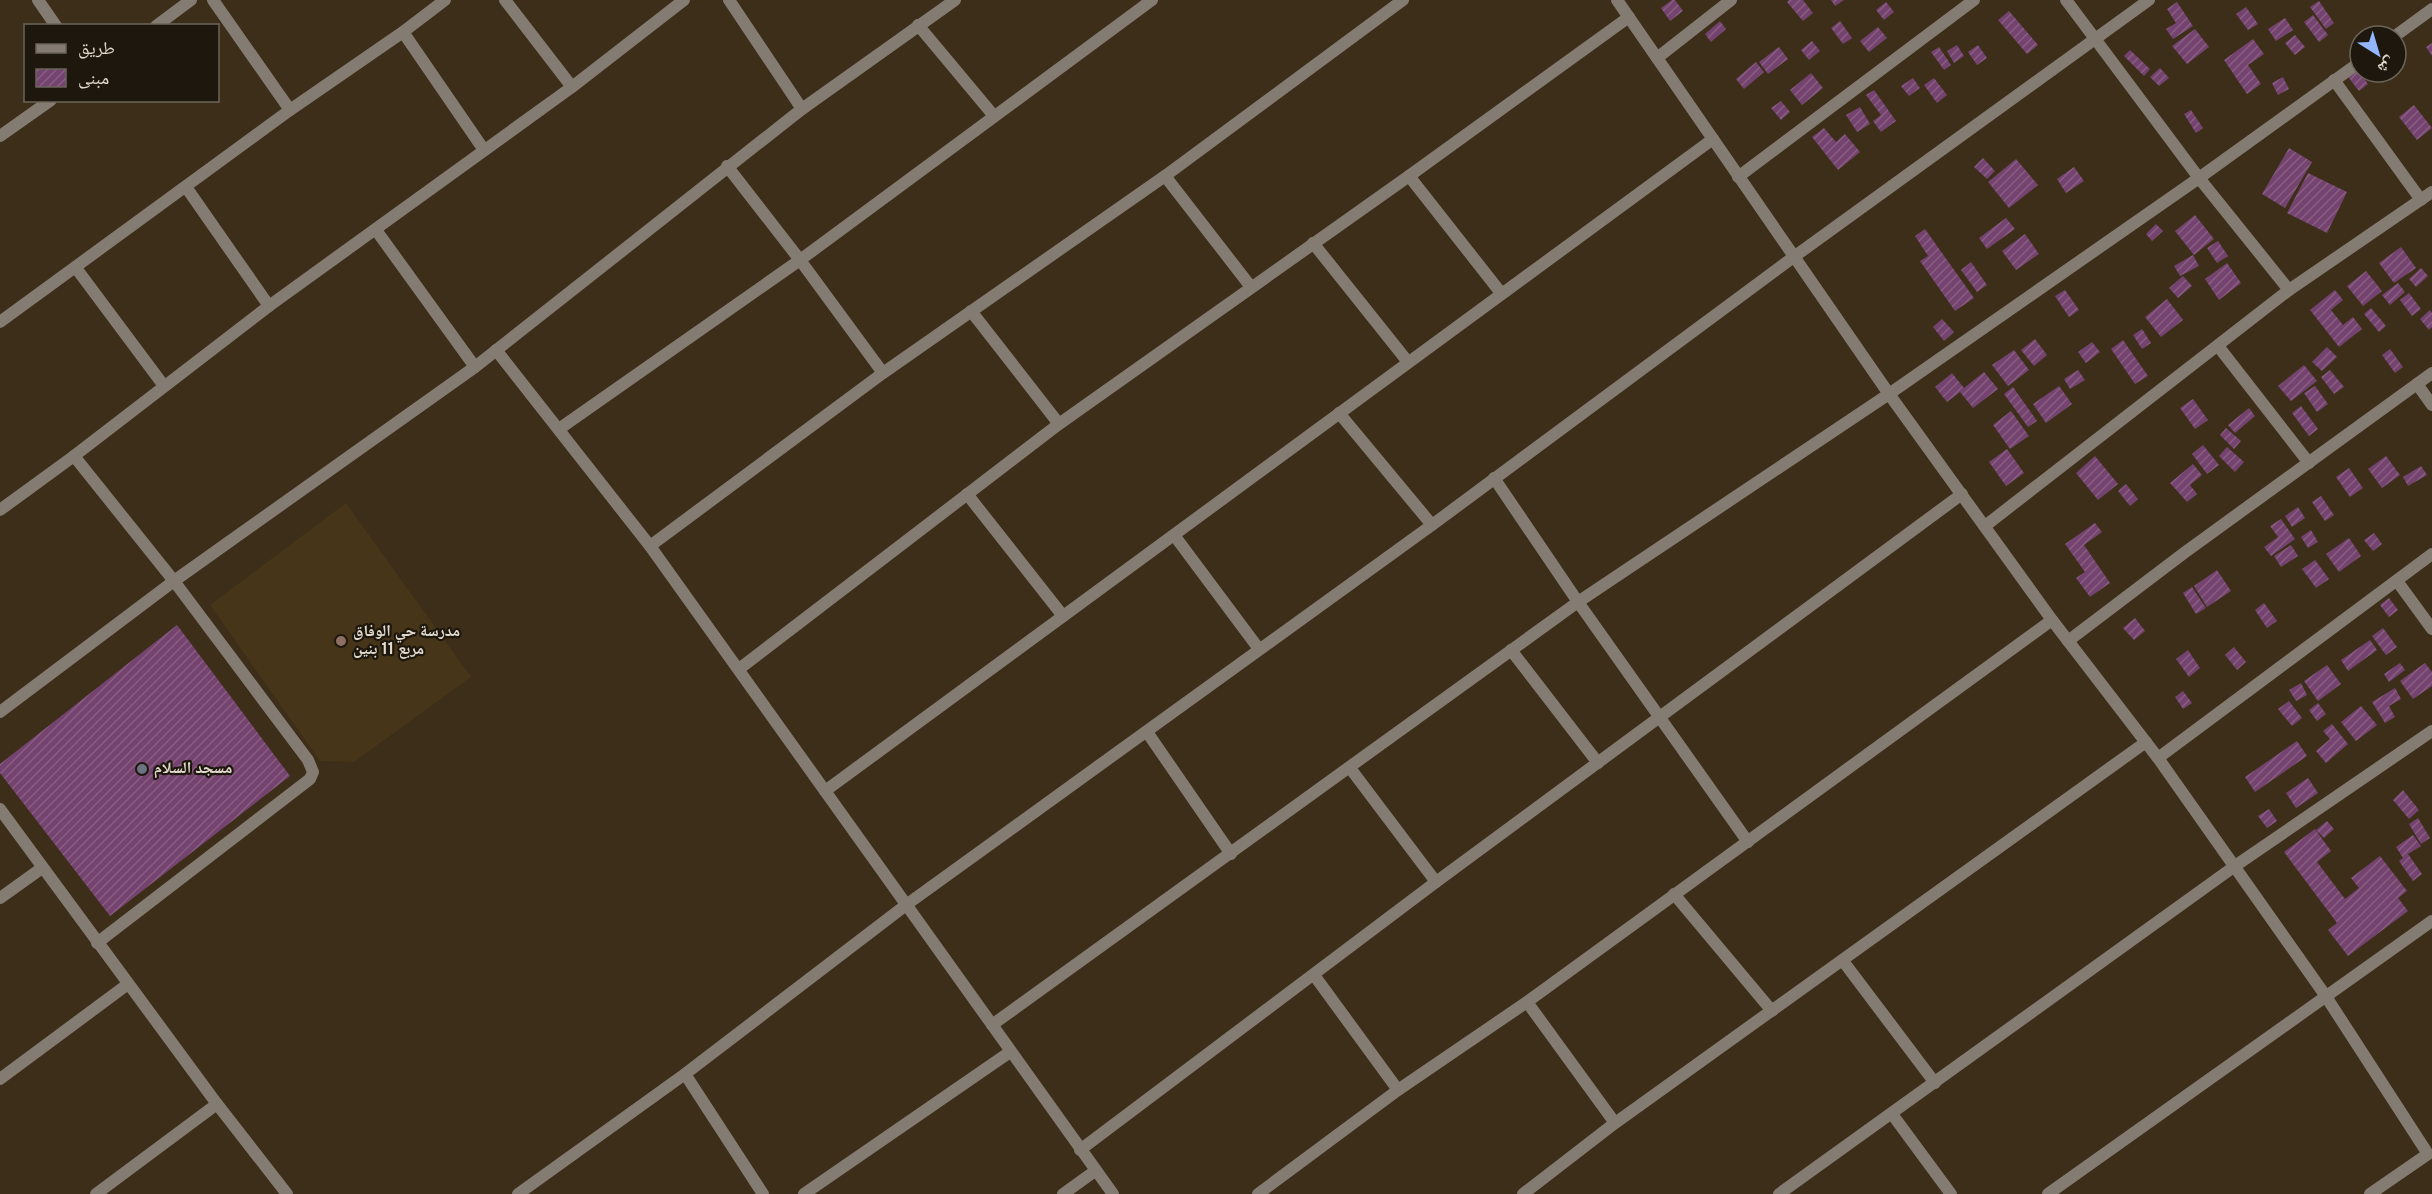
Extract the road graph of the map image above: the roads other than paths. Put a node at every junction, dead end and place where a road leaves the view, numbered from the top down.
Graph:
1 (38, 0) edge
2 (191, 0) edge
3 (213, 0) edge
4 (445, 0) edge
5 (505, 0) edge
6 (684, 0) edge
7 (729, 0) edge
8 (955, 0) edge
9 (1152, 0) edge
10 (1404, 0) edge
11 (1617, 0) edge
12 (1731, 0) edge
13 (1974, 0) edge
14 (2066, 0) edge
15 (2149, 0) edge
16 (2432, 9) edge
17 (1629, 17) junction
18 (55, 24) edge
19 (159, 24) edge
20 (918, 25) junction
21 (2408, 27) edge
22 (403, 32) junction
23 (2095, 40) junction
24 (1657, 58) junction
25 (2348, 70) edge
26 (2334, 80) junction
27 (572, 87) junction
28 (48, 102) edge
29 (802, 109) junction
30 (290, 110) junction
31 (994, 116) junction
32 (0, 136) edge
33 (1713, 139) junction
34 (484, 150) junction
35 (727, 166) junction
36 (1409, 176) junction
37 (1165, 177) junction
38 (1738, 177) junction
39 (2199, 178) junction
40 (186, 188) junction
41 (2427, 196) edge
42 (376, 230) junction
43 (1313, 243) junction
44 (1795, 256) junction
45 (800, 260) junction
46 (76, 268) junction
47 (1251, 287) junction
48 (2289, 290) junction
49 (1501, 293) junction
50 (269, 306) junction
51 (971, 311) junction
52 (0, 322) edge
53 (2218, 346) junction
54 (496, 350) junction
55 (1408, 362) junction
56 (475, 367) junction
57 (883, 373) junction
58 (2432, 373) edge
59 (2417, 384) junction
60 (164, 386) junction
61 (1889, 394) junction
62 (2432, 405) edge
63 (1339, 413) junction
64 (1059, 424) junction
65 (559, 429) junction
66 (74, 456) junction
67 (2309, 463) junction
68 (1494, 478) junction
69 (968, 494) junction
70 (1962, 494) junction
71 (0, 510) edge
72 (1432, 525) junction
73 (1985, 526) junction
74 (1174, 535) junction
75 (650, 546) junction
76 (2432, 554) edge
77 (174, 580) junction
78 (2397, 581) junction
79 (1578, 602) junction
80 (1063, 616) junction
81 (2052, 620) junction
82 (2432, 629) edge
83 (2068, 641) junction
84 (1259, 649) junction
85 (1511, 650) junction
86 (739, 669) junction
87 (0, 712) edge
88 (1660, 718) junction
89 (2432, 731) edge
90 (1147, 732) junction
91 (2146, 742) junction
92 (2158, 758) junction
93 (1598, 763) junction
94 (1350, 768) junction
95 (825, 791) junction
96 (0, 809) edge
97 (1748, 842) junction
98 (1231, 854) junction
99 (2235, 866) junction
100 (42, 868) junction
101 (1436, 882) junction
102 (1674, 894) junction
103 (0, 898) edge
104 (906, 905) junction
105 (2432, 921) edge
106 (97, 943) junction
107 (1844, 961) junction
108 (1314, 975) junction
109 (128, 984) junction
110 (2325, 995) junction
111 (1527, 1002) junction
112 (1772, 1011) junction
113 (992, 1025) junction
114 (1010, 1052) junction
115 (685, 1074) junction
116 (0, 1079) edge
117 (1935, 1083) junction
118 (1398, 1090) junction
119 (216, 1104) junction
120 (1892, 1114) junction
121 (1615, 1123) junction
122 (1080, 1150) junction
123 (2430, 1156) edge
124 (1095, 1171) junction
125 (96, 1194) edge
126 (287, 1194) edge
127 (518, 1194) edge
128 (763, 1194) edge
129 (804, 1194) edge
130 (1063, 1194) edge
131 (1113, 1194) edge
132 (1258, 1194) edge
133 (1523, 1194) edge
134 (1779, 1194) edge
135 (1951, 1194) edge
136 (2048, 1194) edge
137 (2370, 1194) edge

1 - 18 street
2 - 19 street
3 - 30 street
4 - 22 street
5 - 27 street
6 - 27 street
7 - 29 street
8 - 20 street
9 - 31 street
10 - 37 street
11 - 17 street
12 - 24 street
13 - 38 street
14 - 23 street
15 - 23 street
16 - 21 street
17 - 24 street
17 - 36 street
20 - 29 street
20 - 31 street
22 - 30 street
22 - 34 street
23 - 39 street
23 - 44 street
24 - 33 street
25 - 26 street
26 - 39 street
26 - 41 street
27 - 34 street
28 - 32 street
29 - 35 street
30 - 40 street
31 - 45 street
33 - 38 street
33 - 49 street
34 - 42 street
35 - 45 street
35 - 54 street
36 - 43 street
36 - 49 street
37 - 47 street
37 - 51 street
38 - 44 street
39 - 48 street
39 - 61 street
40 - 46 street
40 - 50 street
41 - 48 street
42 - 50 street
42 - 56 street
43 - 47 street
43 - 55 street
44 - 61 street
44 - 68 street
45 - 57 street
45 - 65 street
46 - 52 street
46 - 60 street
47 - 64 street
48 - 53 street
49 - 55 street
50 - 60 street
51 - 57 street
51 - 64 street
53 - 67 street
53 - 73 street
54 - 56 street
54 - 65 street
55 - 63 street
56 - 77 street
57 - 75 street
58 - 59 street
59 - 62 street
59 - 67 street
60 - 66 street
61 - 70 street
61 - 79 street
63 - 72 street
63 - 74 street
64 - 69 street
65 - 75 street
66 - 71 street
66 - 77 street
67 - 83 street
68 - 72 street
68 - 79 street
69 - 80 street
69 - 86 street
70 - 73 street
70 - 88 street
72 - 84 street
73 - 81 street
74 - 80 street
74 - 84 street
75 - 86 street
76 - 78 street
77 - 87 street
77 - 106 street
78 - 82 street
78 - 92 street
79 - 85 street
79 - 88 street
80 - 95 street
81 - 83 street
81 - 97 street
83 - 91 street
84 - 90 street
85 - 93 street
85 - 94 street
86 - 95 street
88 - 93 street
88 - 97 street
89 - 99 street
90 - 98 street
90 - 104 street
91 - 92 street
91 - 107 street
92 - 99 street
93 - 101 street
94 - 98 street
94 - 101 street
95 - 104 street
96 - 100 street
97 - 102 street
98 - 113 street
99 - 110 street
99 - 117 street
100 - 103 street
100 - 106 street
101 - 108 street
102 - 111 street
102 - 112 street
104 - 113 street
104 - 115 street
105 - 110 street
106 - 109 street
107 - 112 street
107 - 117 street
108 - 118 street
108 - 122 street
109 - 116 street
109 - 119 street
110 - 123 street
110 - 136 street
111 - 118 street
111 - 121 street
112 - 121 street
113 - 114 street
114 - 122 street
114 - 129 street
115 - 127 street
115 - 128 street
117 - 120 street
118 - 132 street
119 - 125 street
119 - 126 street
120 - 134 street
120 - 135 street
121 - 133 street
122 - 124 street
123 - 137 street
124 - 130 street
124 - 131 street

